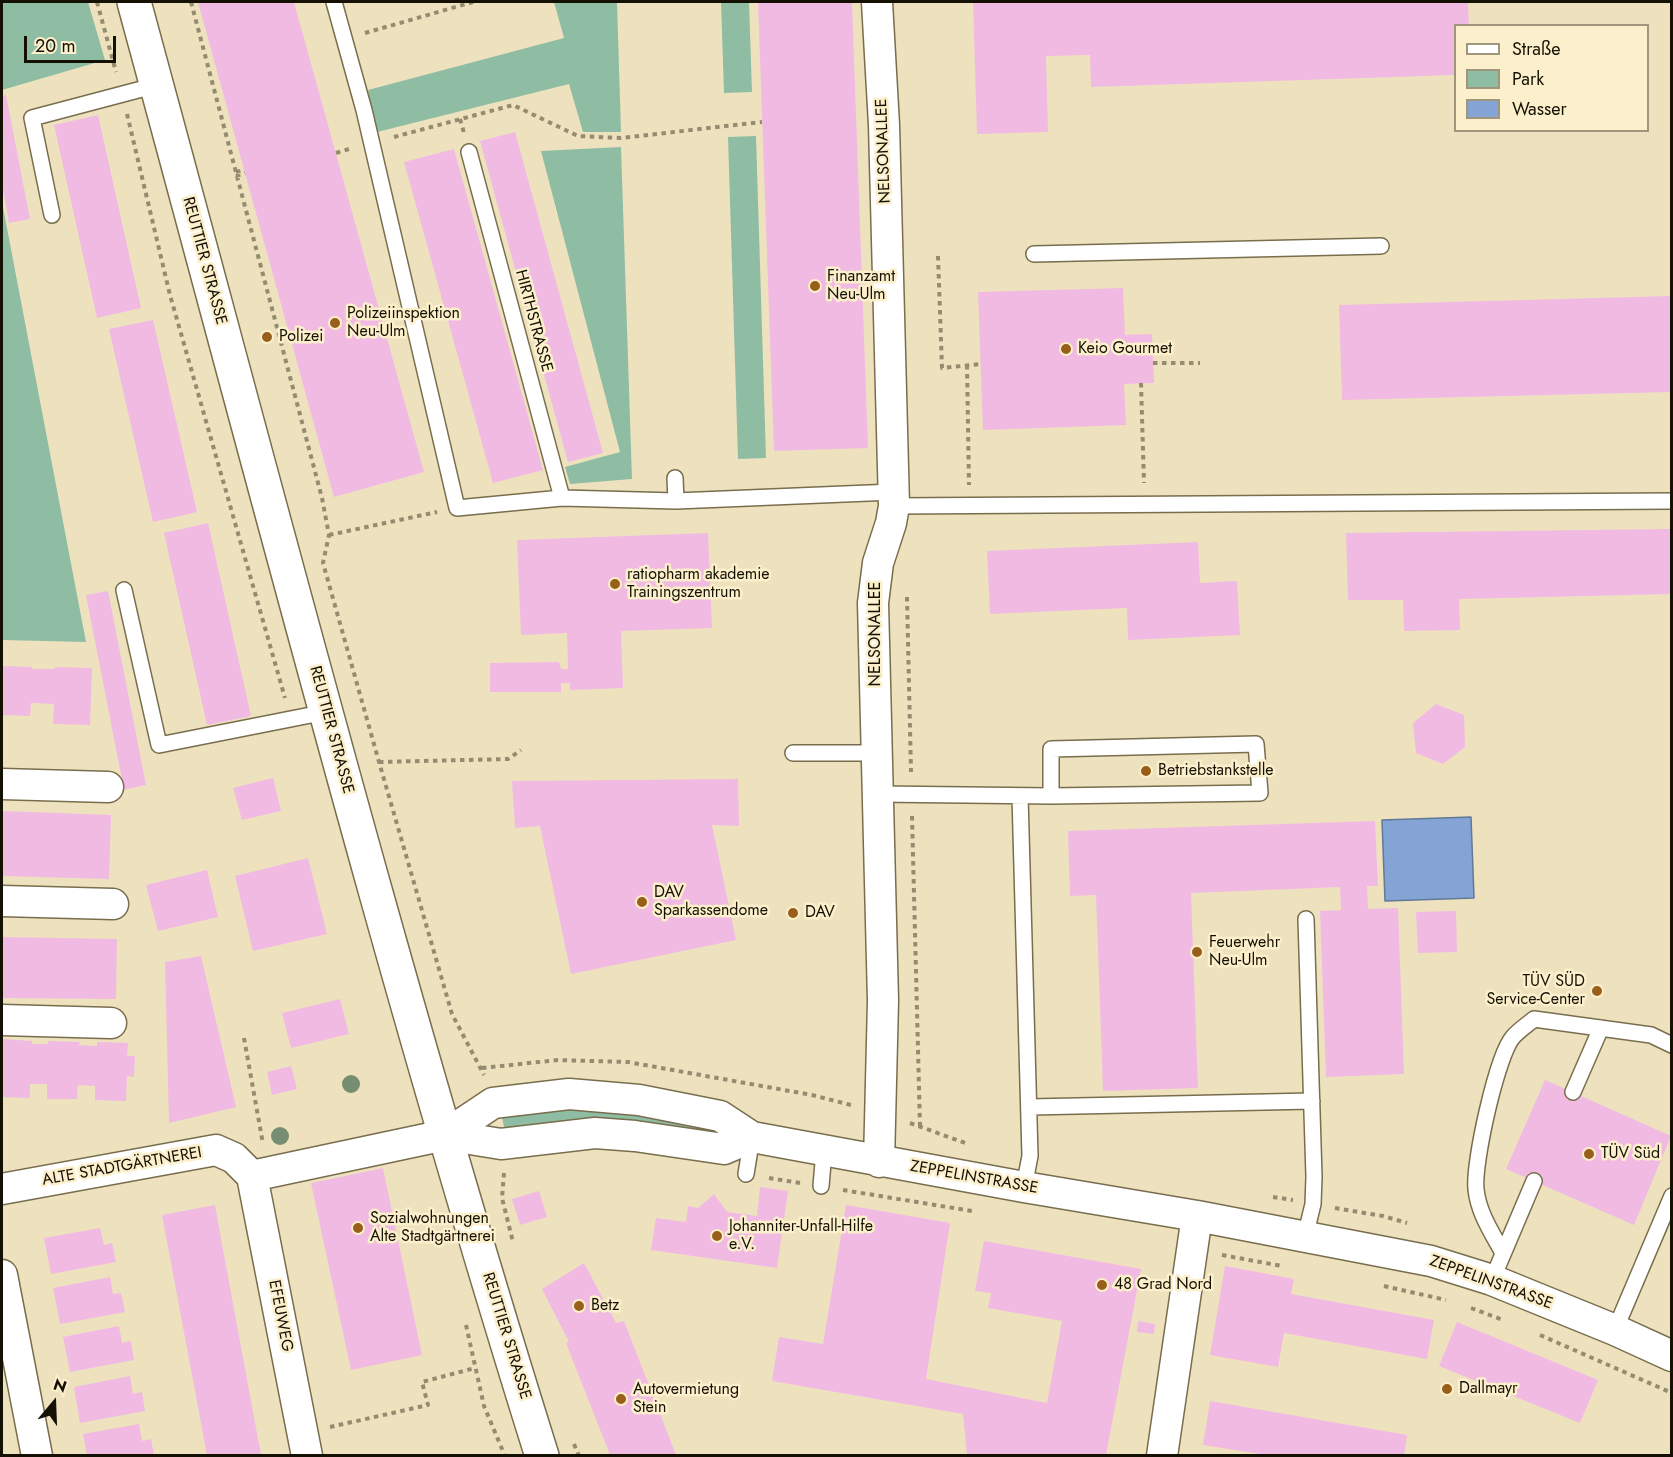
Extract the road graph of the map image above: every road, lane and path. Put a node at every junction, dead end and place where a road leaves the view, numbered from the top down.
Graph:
1 (134, 2) edge
2 (190, 2) edge
3 (333, 2) edge
4 (473, 2) edge
5 (877, 2) edge
6 (344, 39) junction
7 (157, 85) junction
8 (762, 122) dead end
9 (425, 128) dead end
10 (354, 148) dead end
11 (469, 152) dead end
12 (336, 153) dead end
13 (245, 172) dead end
14 (236, 174) junction
15 (52, 215) dead end
16 (1381, 246) dead end
17 (1034, 254) dead end
18 (938, 256) dead end
19 (1153, 363) dead end
20 (1200, 363) dead end
21 (981, 364) dead end
22 (967, 365) junction
23 (1141, 383) dead end
24 (969, 468) dead end
25 (675, 478) dead end
26 (562, 498) junction
27 (894, 499) junction
28 (676, 501) junction
29 (1671, 501) edge
30 (1145, 505) junction
31 (457, 508) junction
32 (329, 535) junction
33 (906, 587) dead end
34 (124, 590) dead end
35 (327, 712) junction
36 (521, 750) dead end
37 (793, 753) dead end
38 (877, 753) junction
39 (378, 762) junction
40 (2, 784) edge
41 (108, 787) dead end
42 (878, 794) junction
43 (912, 794) junction
44 (1020, 796) junction
45 (1051, 796) junction
46 (2, 901) edge
47 (113, 904) dead end
48 (1306, 919) dead end
49 (2, 1020) edge
50 (111, 1023) dead end
51 (1601, 1028) junction
52 (244, 1038) dead end
53 (1671, 1045) edge
54 (1573, 1092) dead end
55 (1312, 1101) junction
56 (493, 1103) junction
57 (1030, 1107) junction
58 (920, 1127) dead end
59 (445, 1135) junction
60 (752, 1137) junction
61 (501, 1144) junction
62 (824, 1151) junction
63 (879, 1162) junction
64 (515, 1173) dead end
65 (261, 1174) junction
66 (746, 1174) joint
67 (504, 1177) junction
68 (1534, 1181) dead end
69 (821, 1186) junction
70 (1024, 1187) junction
71 (2, 1189) edge
72 (1671, 1196) edge
73 (974, 1212) dead end
74 (1197, 1216) junction
75 (1305, 1237) junction
76 (513, 1244) dead end
77 (1193, 1250) junction
78 (1497, 1266) junction
79 (1287, 1267) dead end
80 (2, 1275) edge
81 (1380, 1285) dead end
82 (1447, 1300) dead end
83 (1468, 1307) dead end
84 (1507, 1322) dead end
85 (1615, 1330) junction
86 (1536, 1334) dead end
87 (1671, 1356) edge
88 (475, 1368) dead end
89 (1671, 1393) edge
90 (570, 1434) dead end
91 (305, 1444) edge
92 (37, 1455) edge
93 (542, 1455) edge
94 (579, 1455) edge
95 (1162, 1455) edge

1 - 7 main road, REUTTIER STRASSE
2 - 14 path
3 - 6 lane
4 - 6 path
5 - 27 street, NELSONALLEE
6 - 31 lane
7 - 15 lane
7 - 35 main road, REUTTIER STRASSE
8 - 9 path
10 - 12 path
11 - 26 lane, HIRTHSTRASSE
13 - 14 path
14 - 32 path
16 - 17 lane
18 - 22 path
19 - 20 path
21 - 22 path
22 - 24 path
23 - 30 path
25 - 28 lane
26 - 28 lane
26 - 31 lane
27 - 28 lane
27 - 30 lane
27 - 38 street, NELSONALLEE
29 - 30 lane
31 - 32 path
32 - 39 path
33 - 43 path
34 - 35 lane
35 - 59 main road, REUTTIER STRASSE
36 - 39 path
37 - 38 lane
38 - 42 street, NELSONALLEE
39 - 56 path
40 - 41 street
42 - 43 lane
42 - 63 street, NELSONALLEE
43 - 44 lane
43 - 58 path
44 - 45 lane
44 - 57 lane
45 - 45 lane
46 - 47 street
48 - 55 lane
49 - 50 street
51 - 53 lane
51 - 54 lane
51 - 78 lane
52 - 65 path
55 - 57 lane
55 - 75 lane
56 - 59 street, ZEPPELINSTRASSE
56 - 60 street, ZEPPELINSTRASSE
57 - 70 lane
59 - 61 street
59 - 65 street
59 - 93 main road, REUTTIER STRASSE
60 - 61 street
60 - 62 street, ZEPPELINSTRASSE
60 - 66 lane
61 - 67 path
62 - 63 street, ZEPPELINSTRASSE
62 - 69 lane
63 - 70 street, ZEPPELINSTRASSE
64 - 67 path
65 - 71 street, ALTE STADTGÄRTNEREI
65 - 91 street, EFEUWEG
66 - 69 path
67 - 76 path
68 - 78 lane
69 - 73 path
70 - 74 street, ZEPPELINSTRASSE
72 - 85 lane
74 - 75 street, ZEPPELINSTRASSE
74 - 77 street
75 - 78 street, ZEPPELINSTRASSE
77 - 79 path
77 - 95 street
78 - 85 street, ZEPPELINSTRASSE
80 - 92 street
81 - 82 path
83 - 84 path
85 - 87 street, ZEPPELINSTRASSE
86 - 89 path
88 - 91 path
90 - 94 path

